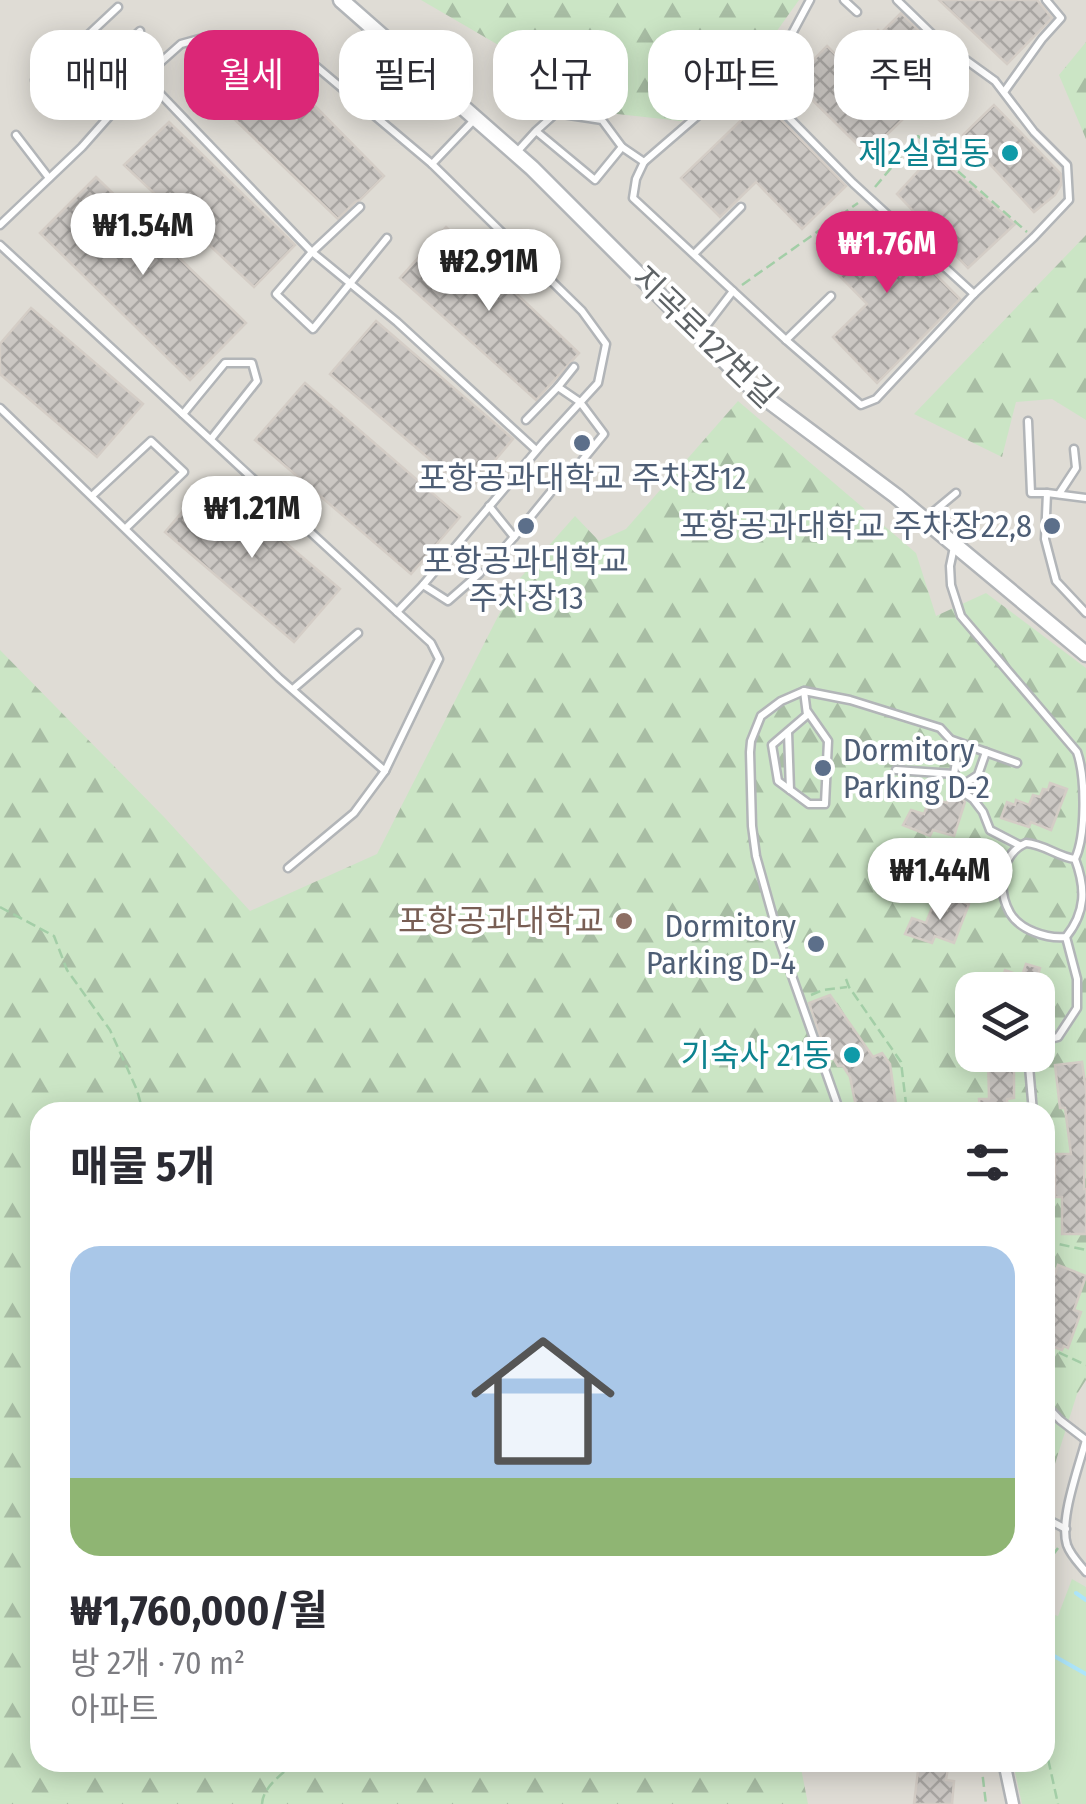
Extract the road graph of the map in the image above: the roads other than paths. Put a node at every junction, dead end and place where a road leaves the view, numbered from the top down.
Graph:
1 (341, 0) edge
2 (810, 0) edge
3 (844, 0) edge
4 (896, 0) edge
5 (1046, 0) edge
6 (118, 7) dead end
7 (857, 12) dead end
8 (93, 30) edge
9 (795, 30) edge
10 (164, 59) edge
11 (1004, 92) junction
12 (164, 98) edge
13 (475, 119) junction
14 (106, 120) edge
15 (693, 120) edge
16 (792, 120) edge
17 (536, 131) junction
18 (16, 135) dead end
19 (622, 147) junction
20 (516, 154) junction
21 (644, 162) junction
22 (432, 164) junction
23 (49, 178) junction
24 (360, 207) dead end
25 (740, 207) dead end
26 (0, 225) edge
27 (388, 238) dead end
28 (0, 245) edge
29 (312, 252) junction
30 (694, 254) junction
31 (350, 283) junction
32 (732, 291) junction
33 (974, 294) junction
34 (832, 296) dead end
35 (699, 335) junction
36 (786, 340) junction
37 (574, 367) dead end
38 (558, 387) junction
39 (580, 402) junction
40 (0, 408) edge
41 (183, 414) junction
42 (526, 420) dead end
43 (1028, 422) dead end
44 (211, 440) junction
45 (1074, 449) dead end
46 (536, 450) junction
47 (576, 468) dead end
48 (956, 492) dead end
49 (1047, 493) junction
50 (550, 494) dead end
51 (1059, 494) junction
52 (93, 496) junction
53 (1086, 498) edge
54 (489, 506) junction
55 (924, 520) junction
56 (126, 528) junction
57 (514, 537) junction
58 (954, 546) junction
59 (493, 561) dead end
60 (480, 573) dead end
61 (423, 584) junction
62 (397, 612) junction
63 (1086, 614) edge
64 (358, 633) dead end
65 (1086, 654) edge
66 (292, 689) junction
67 (804, 692) junction
68 (806, 711) junction
69 (788, 731) junction
70 (950, 740) junction
71 (986, 752) junction
72 (1017, 764) dead end
73 (384, 770) junction
74 (896, 770) dead end
75 (954, 774) junction
76 (960, 786) junction
77 (790, 790) junction
78 (1020, 846) junction
79 (1075, 859) junction
80 (288, 868) dead end
81 (1066, 937) junction
82 (1055, 1038) edge
83 (1029, 1072) edge
84 (836, 1102) edge
85 (1032, 1102) edge
86 (1055, 1415) edge
87 (1086, 1440) edge
88 (1055, 1523) edge
89 (1066, 1529) junction
90 (1086, 1572) edge
91 (1006, 1772) edge
92 (1013, 1804) edge

1 - 13 street, 지곡로127번길
2 - 9 lane
3 - 7 lane
4 - 11 lane
5 - 11 lane
6 - 8 lane
10 - 22 lane
11 - 33 lane
12 - 29 lane
13 - 20 street, 지곡로127번길
13 - 22 lane
14 - 23 lane
15 - 21 lane
16 - 33 lane
17 - 19 lane
17 - 19 lane
17 - 20 lane
18 - 23 lane
19 - 21 lane
20 - 35 street, 지곡로127번길
21 - 30 lane
22 - 39 lane
23 - 26 lane
24 - 29 lane
25 - 30 lane
27 - 31 lane
28 - 41 lane
29 - 31 lane
29 - 31 lane
30 - 32 lane
31 - 46 lane
32 - 35 lane
32 - 36 lane
33 - 36 lane
34 - 36 lane
35 - 55 street, 지곡로127번길
37 - 38 lane
38 - 39 lane
38 - 42 lane
39 - 46 lane
39 - 47 lane
40 - 52 lane
41 - 44 lane
41 - 44 lane
43 - 49 lane
44 - 62 lane
45 - 51 lane
46 - 54 lane
48 - 55 lane
49 - 51 lane
49 - 63 lane
50 - 57 lane
51 - 53 lane
52 - 56 lane
52 - 56 lane
54 - 57 lane
54 - 61 lane
55 - 58 street, 지곡로127번길
56 - 66 lane
57 - 59 lane
58 - 65 street, 지곡로127번길
58 - 79 lane
60 - 61 lane
61 - 62 lane
62 - 73 lane
64 - 66 lane
66 - 73 lane
67 - 68 lane
67 - 70 lane
67 - 84 lane
68 - 69 lane
68 - 77 lane
69 - 77 lane
69 - 77 lane
70 - 71 lane
70 - 75 lane
71 - 72 lane
71 - 76 lane
73 - 80 lane
74 - 75 lane
75 - 76 lane
76 - 78 lane
78 - 79 lane
78 - 81 lane
79 - 81 lane
81 - 82 lane
83 - 85 lane
86 - 87 lane
87 - 89 lane
88 - 89 lane
89 - 90 lane
91 - 92 street

